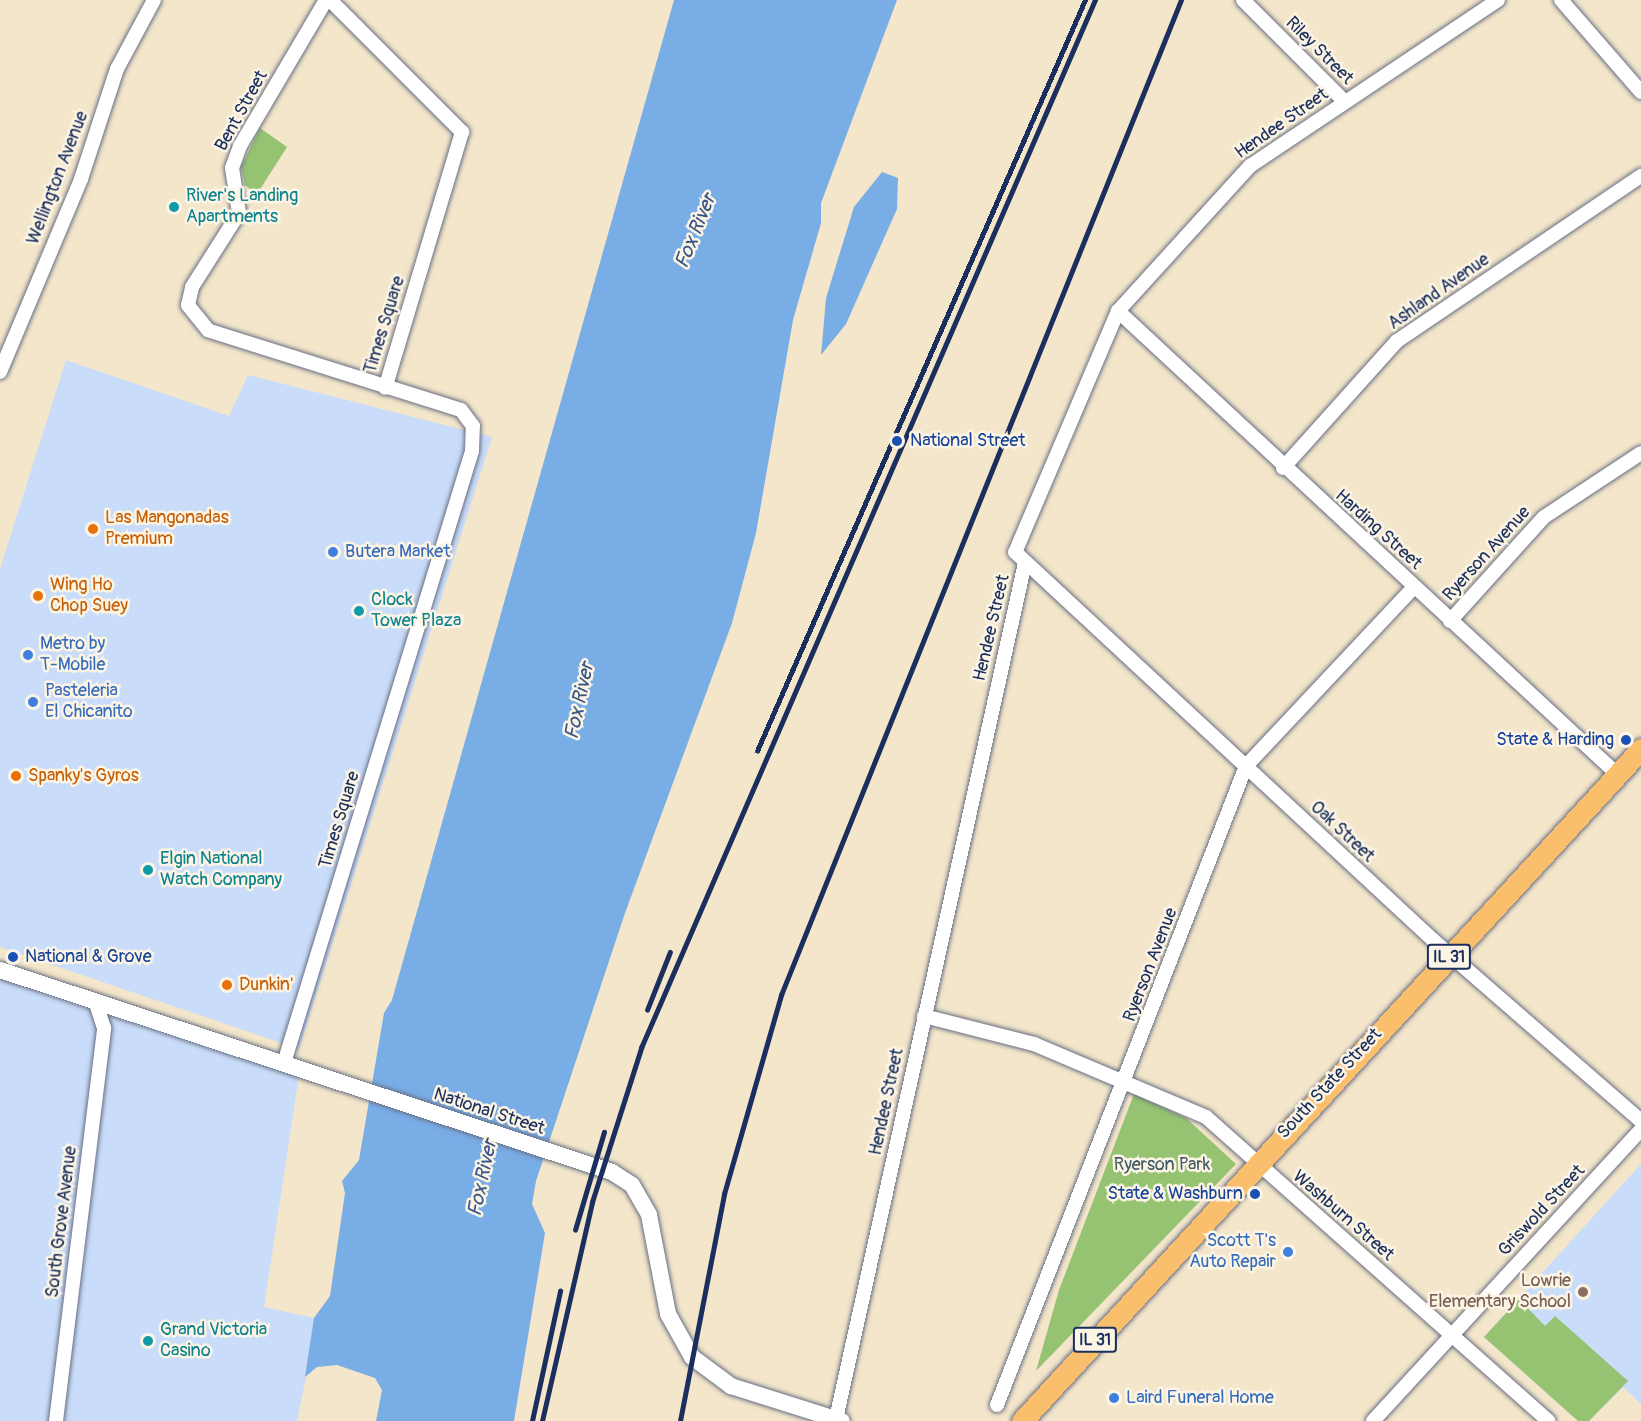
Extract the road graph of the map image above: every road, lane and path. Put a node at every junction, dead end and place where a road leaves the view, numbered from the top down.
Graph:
1 (154, 0) edge
2 (328, 0) edge
3 (1243, 0) edge
4 (1498, 0) edge
5 (1561, 0) edge
6 (1641, 92) edge
7 (1344, 102) junction
8 (1641, 176) edge
9 (1118, 311) junction
10 (6, 336) edge
11 (0, 372) edge
12 (385, 388) junction
13 (1641, 453) edge
14 (1283, 468) junction
15 (1025, 563) junction
16 (1414, 587) junction
17 (1450, 621) junction
18 (1641, 749) edge
19 (1246, 766) junction
20 (1617, 774) junction
21 (1450, 955) junction
22 (0, 970) edge
23 (95, 1000) junction
24 (117, 1008) junction
25 (924, 1016) junction
26 (104, 1028) junction
27 (284, 1063) junction
28 (1126, 1081) junction
29 (1641, 1121) edge
30 (1641, 1130) edge
31 (1256, 1164) junction
32 (1452, 1335) junction
33 (997, 1405) dead end
34 (839, 1420) edge
35 (56, 1421) edge
36 (1022, 1421) edge
37 (1372, 1421) edge
38 (1549, 1421) edge

1 - 10 street, Wellington Avenue
2 - 12 street, Times Square
2 - 12 street, Bent Street
3 - 7 street, Riley Street
4 - 7 street, Hendee Street
5 - 6 street
7 - 9 street, Hendee Street
8 - 14 street, Ashland Avenue
9 - 14 street, Harding Street
9 - 15 street, Hendee Street
10 - 11 street, Wellington Avenue
12 - 27 street, Times Square
13 - 17 street, Ryerson Avenue
14 - 16 street, Harding Street
15 - 19 street, Oak Street
15 - 25 street, Hendee Street
16 - 17 street, Harding Street
16 - 19 street, Ryerson Avenue
17 - 20 street, Harding Street
18 - 20 main road, South State Street / IL 31
19 - 21 street, Oak Street
19 - 28 street, Ryerson Avenue
20 - 21 main road, South State Street / IL 31
21 - 29 street, Oak Street
21 - 31 main road, South State Street / IL 31
22 - 23 street, National Street
23 - 24 street, National Street
23 - 26 street, South Grove Avenue
24 - 26 street, South Grove Avenue
24 - 27 street, National Street
25 - 28 street, Washburn Street
25 - 34 street, Hendee Street
26 - 35 street, South Grove Avenue
27 - 34 street, National Street
28 - 31 street, Washburn Street
28 - 33 street, Ryerson Avenue
30 - 32 street, Griswold Street
31 - 32 street, Washburn Street
31 - 36 main road, South State Street / IL 31
32 - 37 street, Griswold Street
32 - 38 street, Washburn Street

